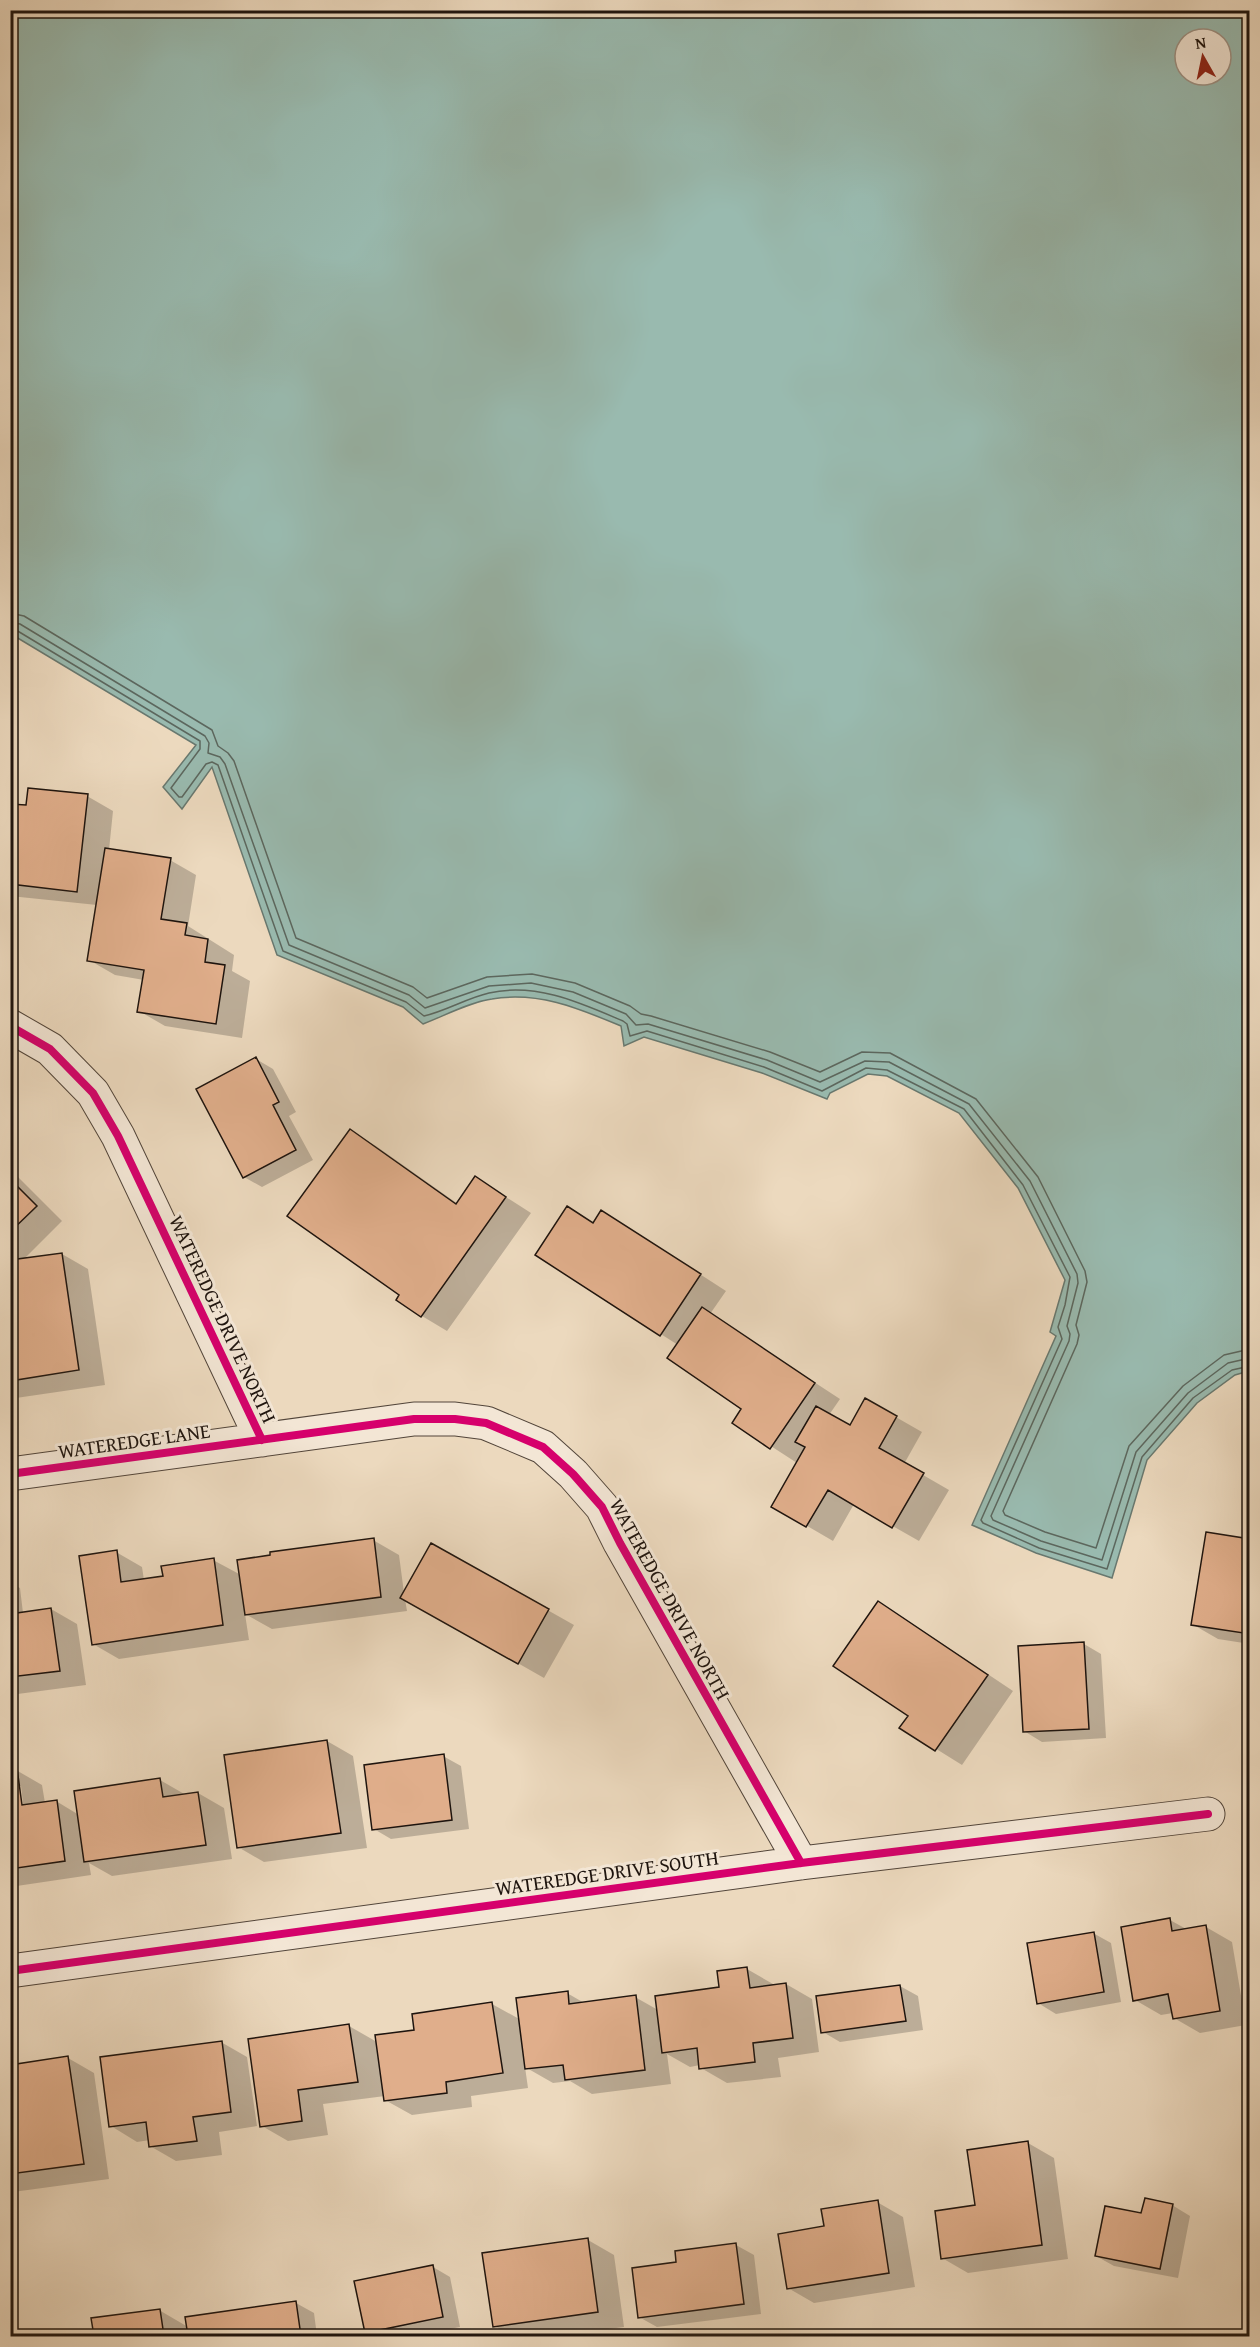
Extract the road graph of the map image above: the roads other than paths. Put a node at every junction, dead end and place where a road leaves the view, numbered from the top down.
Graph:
1 (10, 1026) edge
2 (262, 1440) junction
3 (10, 1474) edge
4 (1208, 1814) dead end
5 (801, 1863) junction
6 (10, 1971) edge

1 - 2 street, WATEREDGE DRIVE NORTH
2 - 3 street, WATEREDGE LANE
2 - 5 street, WATEREDGE DRIVE NORTH
4 - 5 street, WATEREDGE DRIVE SOUTH
5 - 6 street, WATEREDGE DRIVE SOUTH

